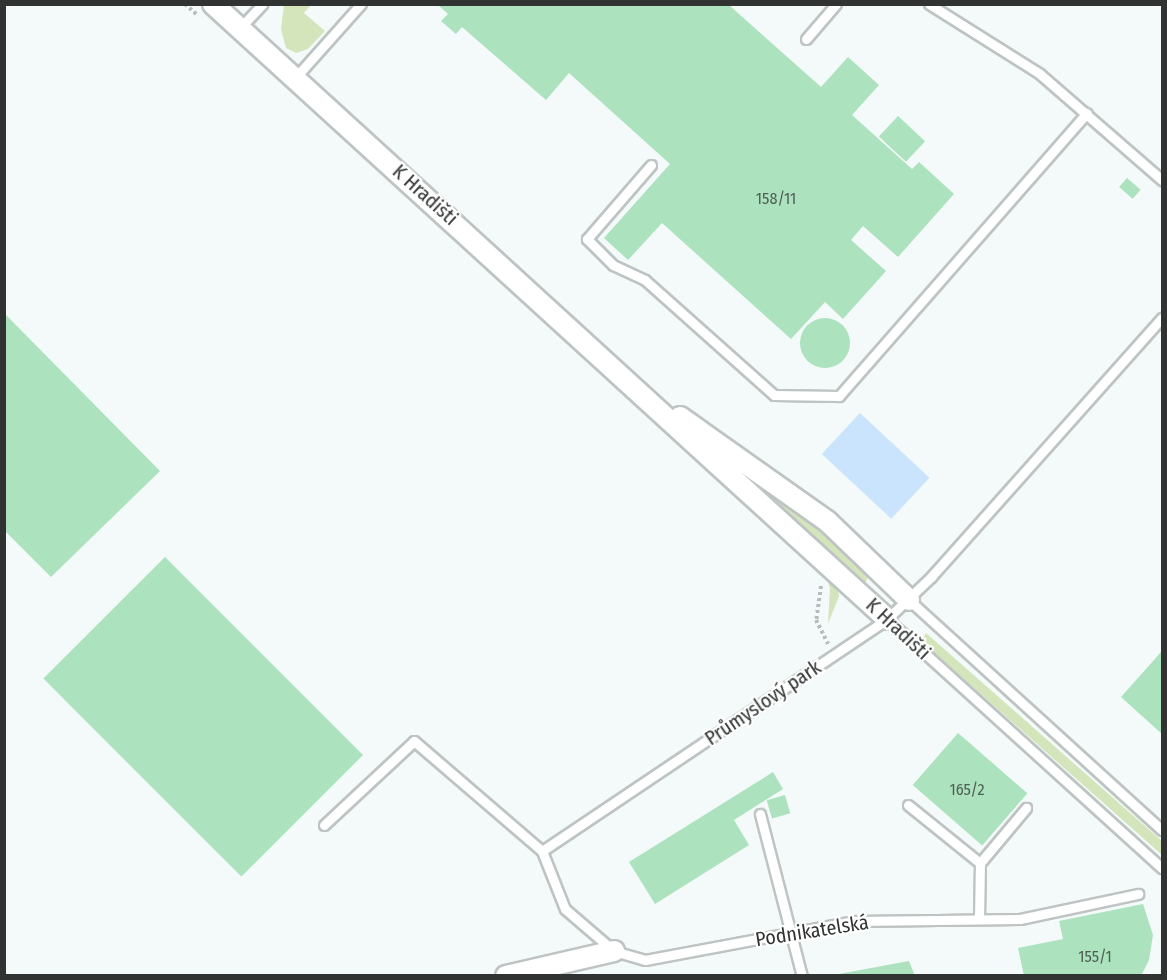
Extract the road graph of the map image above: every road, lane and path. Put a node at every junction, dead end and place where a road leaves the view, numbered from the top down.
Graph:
1 (213, 4) edge
2 (262, 4) edge
3 (361, 4) edge
4 (836, 4) edge
5 (929, 4) edge
6 (240, 28) junction
7 (806, 39) dead end
8 (295, 78) junction
9 (1087, 113) junction
10 (651, 165) dead end
11 (1162, 180) edge
12 (1162, 318) edge
13 (636, 387) junction
14 (909, 600) junction
15 (887, 619) junction
16 (908, 805) dead end
17 (1026, 808) dead end
18 (760, 814) dead end
19 (324, 825) dead end
20 (1162, 830) edge
21 (542, 851) junction
22 (980, 863) junction
23 (1162, 868) edge
24 (1138, 894) dead end
25 (979, 919) junction
26 (792, 933) junction
27 (614, 951) junction
28 (506, 975) edge
29 (802, 975) edge

1 - 6 street, K Hradišti
2 - 6 lane
3 - 8 lane
4 - 7 lane
5 - 9 lane
6 - 8 street, K Hradišti
8 - 13 street, K Hradišti
9 - 10 lane
9 - 11 lane
12 - 14 lane, Průmyslový park
13 - 14 street, K Hradišti
13 - 15 street, K Hradišti
14 - 15 lane, Průmyslový park
14 - 20 lane, K Hradišti
15 - 21 lane, Průmyslový park
15 - 23 lane, K Hradišti
16 - 22 lane
17 - 22 lane
18 - 26 lane
19 - 21 lane
21 - 27 lane, Podnikatelská
22 - 25 lane
24 - 25 lane, Podnikatelská
25 - 26 lane, Podnikatelská
26 - 27 lane, Podnikatelská
26 - 29 lane
27 - 28 street

